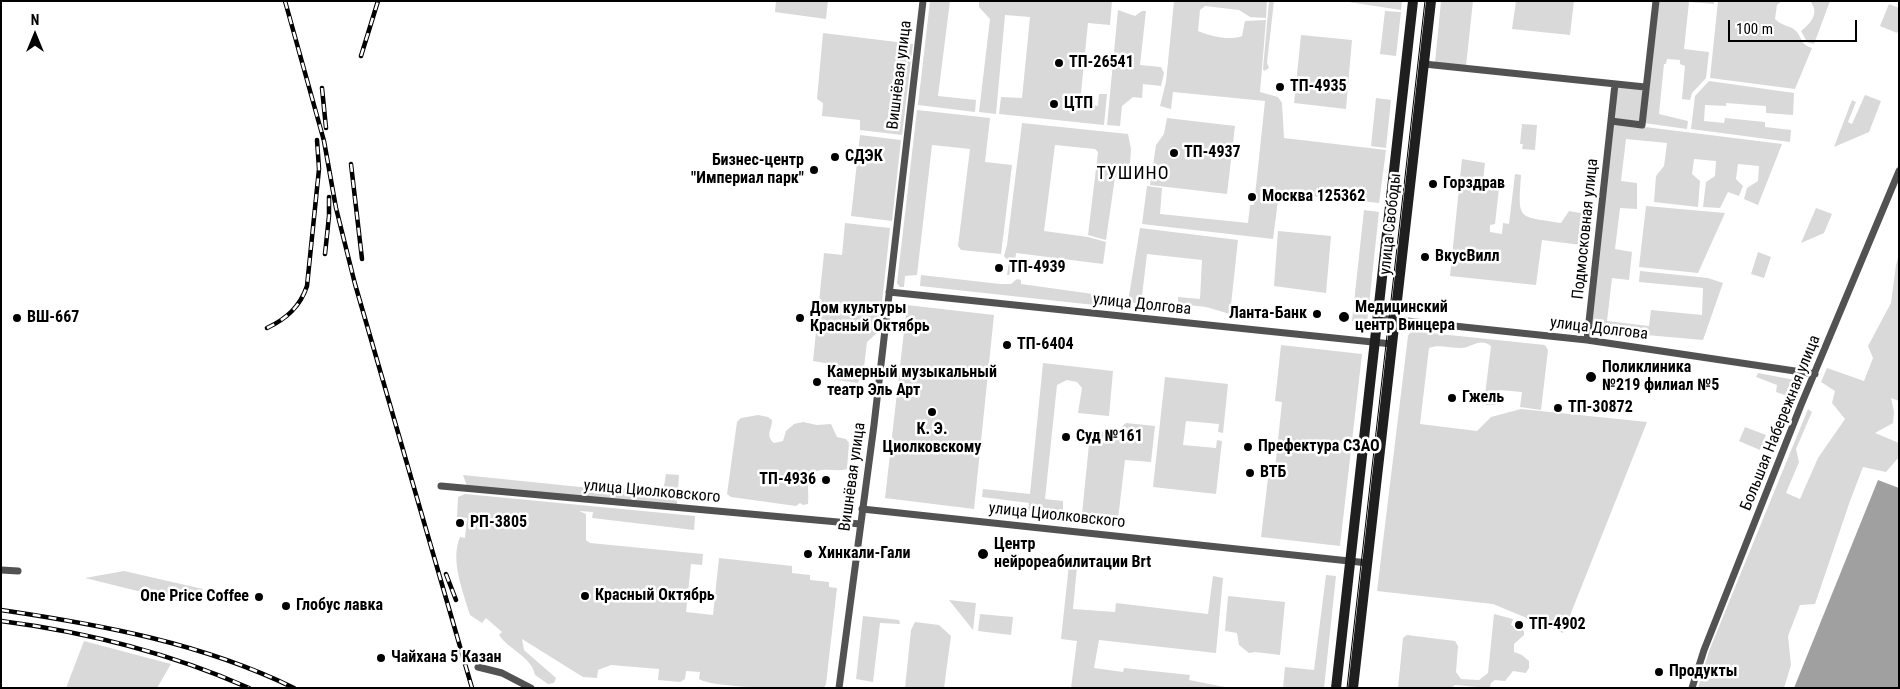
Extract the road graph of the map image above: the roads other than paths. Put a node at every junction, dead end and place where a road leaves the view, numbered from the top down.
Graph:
1 (923, 1) edge
2 (1413, 1) edge
3 (1431, 1) edge
4 (1656, 1) edge
5 (1424, 64) junction
6 (1616, 84) junction
7 (1646, 87) junction
8 (1611, 121) junction
9 (1899, 171) edge
10 (889, 292) junction
11 (1378, 318) junction
12 (1395, 320) junction
13 (1587, 340) junction
14 (1375, 342) junction
15 (1392, 344) junction
16 (1815, 374) junction
17 (440, 486) dead end
18 (862, 509) junction
19 (860, 524) junction
20 (1350, 561) junction
21 (1368, 563) junction
22 (1, 570) edge
23 (18, 571) dead end
24 (478, 667) dead end
25 (531, 688) edge
26 (838, 688) edge
27 (1336, 688) edge
28 (1353, 688) edge
29 (1692, 688) edge

1 - 10 street, Вишнёвая улица
2 - 11 main road, улица Свободы
3 - 5 main road, улица Свободы
4 - 7 street
5 - 6 street
5 - 12 main road, улица Свободы
6 - 7 street
6 - 8 street, Подмосковная улица
7 - 8 street
8 - 13 street, Подмосковная улица
9 - 16 street, Большая Набережная улица
10 - 14 street, улица Долгова
10 - 18 street, Вишнёвая улица
11 - 12 street, улица Долгова
11 - 14 main road, улица Свободы
12 - 13 street, улица Долгова
12 - 15 main road, улица Свободы
13 - 16 street, улица Долгова
14 - 15 street, улица Долгова
14 - 20 main road, улица Свободы
15 - 21 main road, улица Свободы
16 - 29 street, Большая Набережная улица
17 - 19 street, улица Циолковского
18 - 19 street, Вишнёвая улица
18 - 20 street, улица Циолковского
19 - 26 street, Вишнёвая улица
20 - 21 street, улица Циолковского
20 - 27 main road, улица Свободы
21 - 28 main road, улица Свободы
22 - 23 street
24 - 25 street

